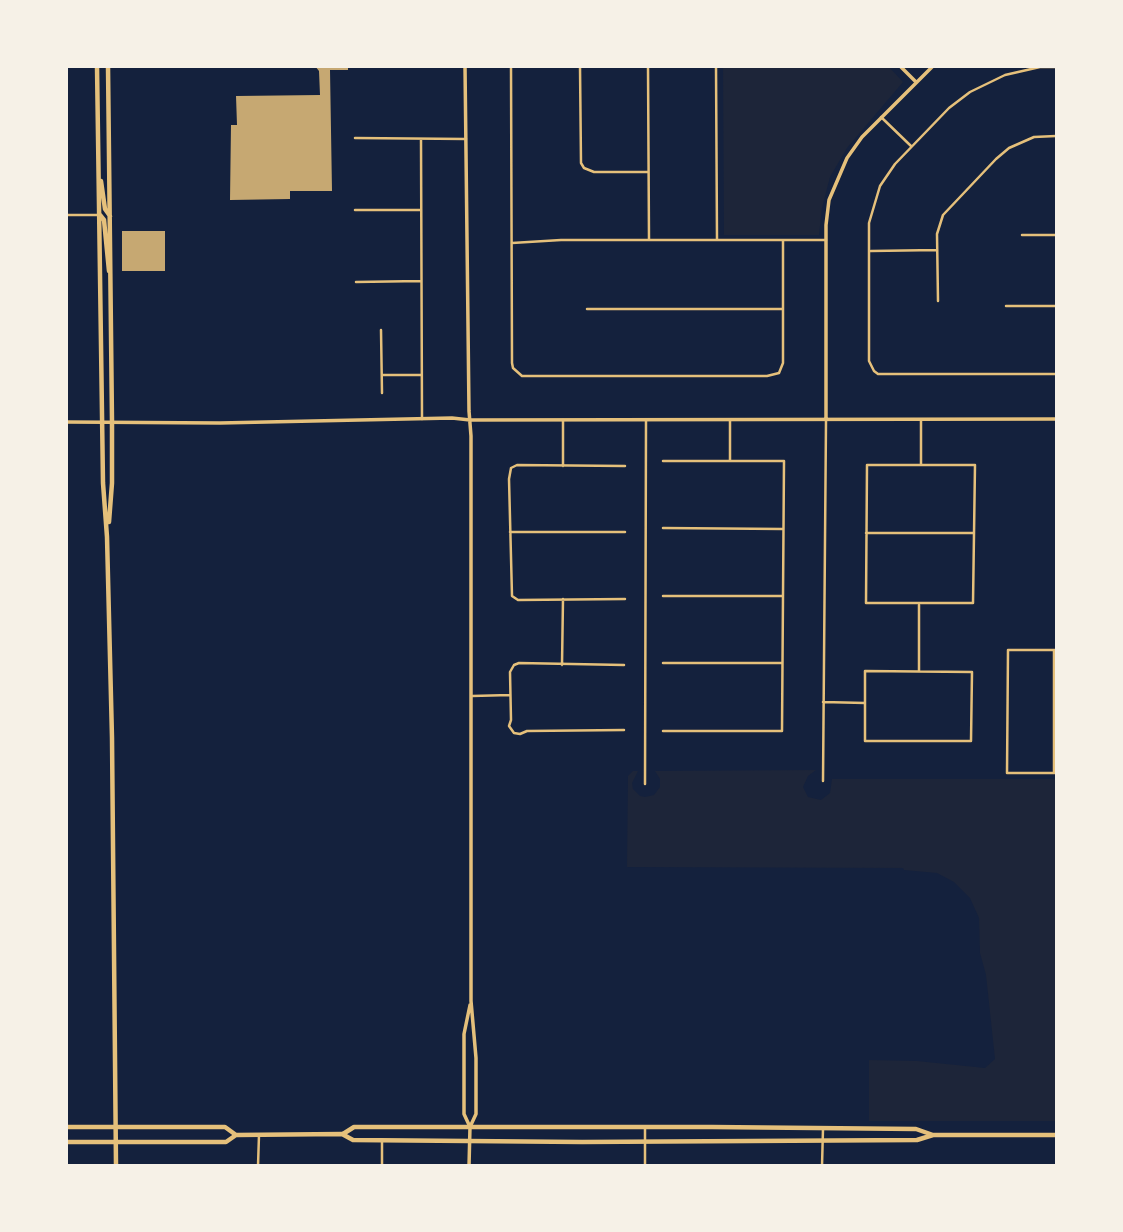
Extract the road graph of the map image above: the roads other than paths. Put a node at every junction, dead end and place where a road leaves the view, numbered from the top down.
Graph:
1 (97, 66) edge
2 (108, 66) edge
3 (465, 66) edge
4 (511, 66) edge
5 (580, 66) edge
6 (648, 66) edge
7 (716, 66) edge
8 (900, 66) edge
9 (933, 66) edge
10 (1056, 67) edge
11 (916, 82) junction
12 (881, 117) junction
13 (1056, 136) edge
14 (355, 138) dead end
15 (421, 139) junction
16 (466, 139) junction
17 (912, 146) junction
18 (98, 166) junction
19 (649, 172) junction
20 (355, 210) dead end
21 (421, 210) junction
22 (66, 215) edge
23 (100, 215) junction
24 (110, 217) junction
25 (1056, 234) edge
26 (1022, 235) dead end
27 (649, 240) junction
28 (717, 240) junction
29 (783, 240) junction
30 (826, 240) junction
31 (512, 243) junction
32 (937, 250) junction
33 (869, 251) junction
34 (421, 281) junction
35 (111, 282) junction
36 (356, 282) dead end
37 (938, 301) dead end
38 (1006, 306) dead end
39 (1056, 306) edge
40 (587, 309) dead end
41 (783, 309) junction
42 (381, 330) dead end
43 (1056, 374) edge
44 (382, 375) junction
45 (422, 375) junction
46 (382, 393) dead end
47 (422, 419) junction
48 (1056, 419) edge
49 (470, 420) junction
50 (563, 420) junction
51 (646, 420) junction
52 (730, 420) junction
53 (826, 420) junction
54 (921, 421) junction
55 (66, 422) edge
56 (102, 422) junction
57 (112, 422) junction
58 (663, 461) dead end
59 (730, 461) junction
60 (921, 465) junction
61 (563, 466) junction
62 (625, 466) dead end
63 (663, 528) dead end
64 (783, 529) junction
65 (510, 532) junction
66 (625, 533) dead end
67 (866, 533) junction
68 (974, 533) junction
69 (107, 537) junction
70 (663, 596) dead end
71 (783, 596) junction
72 (563, 599) junction
73 (625, 599) dead end
74 (919, 603) junction
75 (1055, 650) edge
76 (663, 663) dead end
77 (782, 663) junction
78 (562, 665) junction
79 (624, 665) dead end
80 (919, 671) junction
81 (511, 695) junction
82 (472, 696) junction
83 (823, 702) junction
84 (865, 703) junction
85 (1055, 712) edge
86 (624, 730) dead end
87 (663, 730) dead end
88 (1055, 774) edge
89 (822, 781) dead end
90 (645, 784) dead end
91 (471, 1001) junction
92 (66, 1127) edge
93 (116, 1127) junction
94 (470, 1127) junction
95 (645, 1127) junction
96 (823, 1129) junction
97 (342, 1134) junction
98 (236, 1135) junction
99 (259, 1135) junction
100 (933, 1135) junction
101 (1056, 1135) edge
102 (382, 1140) junction
103 (470, 1141) junction
104 (66, 1142) edge
105 (116, 1142) junction
106 (645, 1142) junction
107 (822, 1142) junction
108 (116, 1166) edge
109 (258, 1166) edge
110 (382, 1166) edge
111 (469, 1166) edge
112 (645, 1166) edge
113 (822, 1166) edge

1 - 18 main road
2 - 24 main road
3 - 16 street
4 - 31 street
5 - 19 street
6 - 19 street
7 - 28 street
8 - 11 street
9 - 11 street
10 - 17 street
11 - 12 street
12 - 17 street
12 - 30 street
13 - 32 street
14 - 15 street
15 - 16 street
15 - 21 street
16 - 49 street
17 - 33 street
18 - 23 main road
18 - 24 main road
19 - 27 street
20 - 21 street
21 - 34 street
22 - 23 street
23 - 35 main road
23 - 56 main road
24 - 35 main road
25 - 26 street
27 - 28 street
27 - 31 street
28 - 29 street
29 - 30 street
29 - 41 street
30 - 53 street
31 - 41 street
32 - 33 street
32 - 37 street
33 - 43 street
34 - 36 street
34 - 45 street
35 - 57 main road
38 - 39 street
40 - 41 street
42 - 44 street
44 - 45 street
44 - 46 street
45 - 47 street
47 - 49 street
47 - 57 street
48 - 54 street
49 - 50 street
49 - 82 street
50 - 51 street
50 - 61 street
51 - 52 street
51 - 90 street
52 - 53 street
52 - 59 street
53 - 54 street
53 - 83 street
54 - 60 street
55 - 56 street
56 - 57 street
56 - 69 main road
57 - 69 main road
58 - 59 street
59 - 64 street
60 - 67 street
60 - 68 street
61 - 62 street
61 - 65 street
63 - 64 street
64 - 71 street
65 - 66 street
65 - 72 street
67 - 68 street
67 - 74 street
68 - 74 street
69 - 93 main road
70 - 71 street
71 - 77 street
72 - 73 street
72 - 78 street
74 - 80 street
75 - 85 street
75 - 88 street
76 - 77 street
77 - 87 street
78 - 79 street
78 - 81 street
80 - 84 street
80 - 84 street
81 - 82 street
81 - 86 street
82 - 91 street
83 - 84 street
83 - 89 street
85 - 88 street
91 - 94 street
91 - 94 street
92 - 93 main road
93 - 98 main road
93 - 105 main road
94 - 95 main road
94 - 97 main road
94 - 103 street
95 - 96 main road
95 - 106 street
96 - 100 main road
96 - 107 street
97 - 99 main road
97 - 102 main road
98 - 99 main road
98 - 105 main road
99 - 109 street
100 - 101 main road
100 - 107 main road
102 - 103 main road
102 - 110 street
103 - 106 main road
103 - 111 street
104 - 105 main road
105 - 108 main road
106 - 107 main road
106 - 112 street
107 - 113 street

